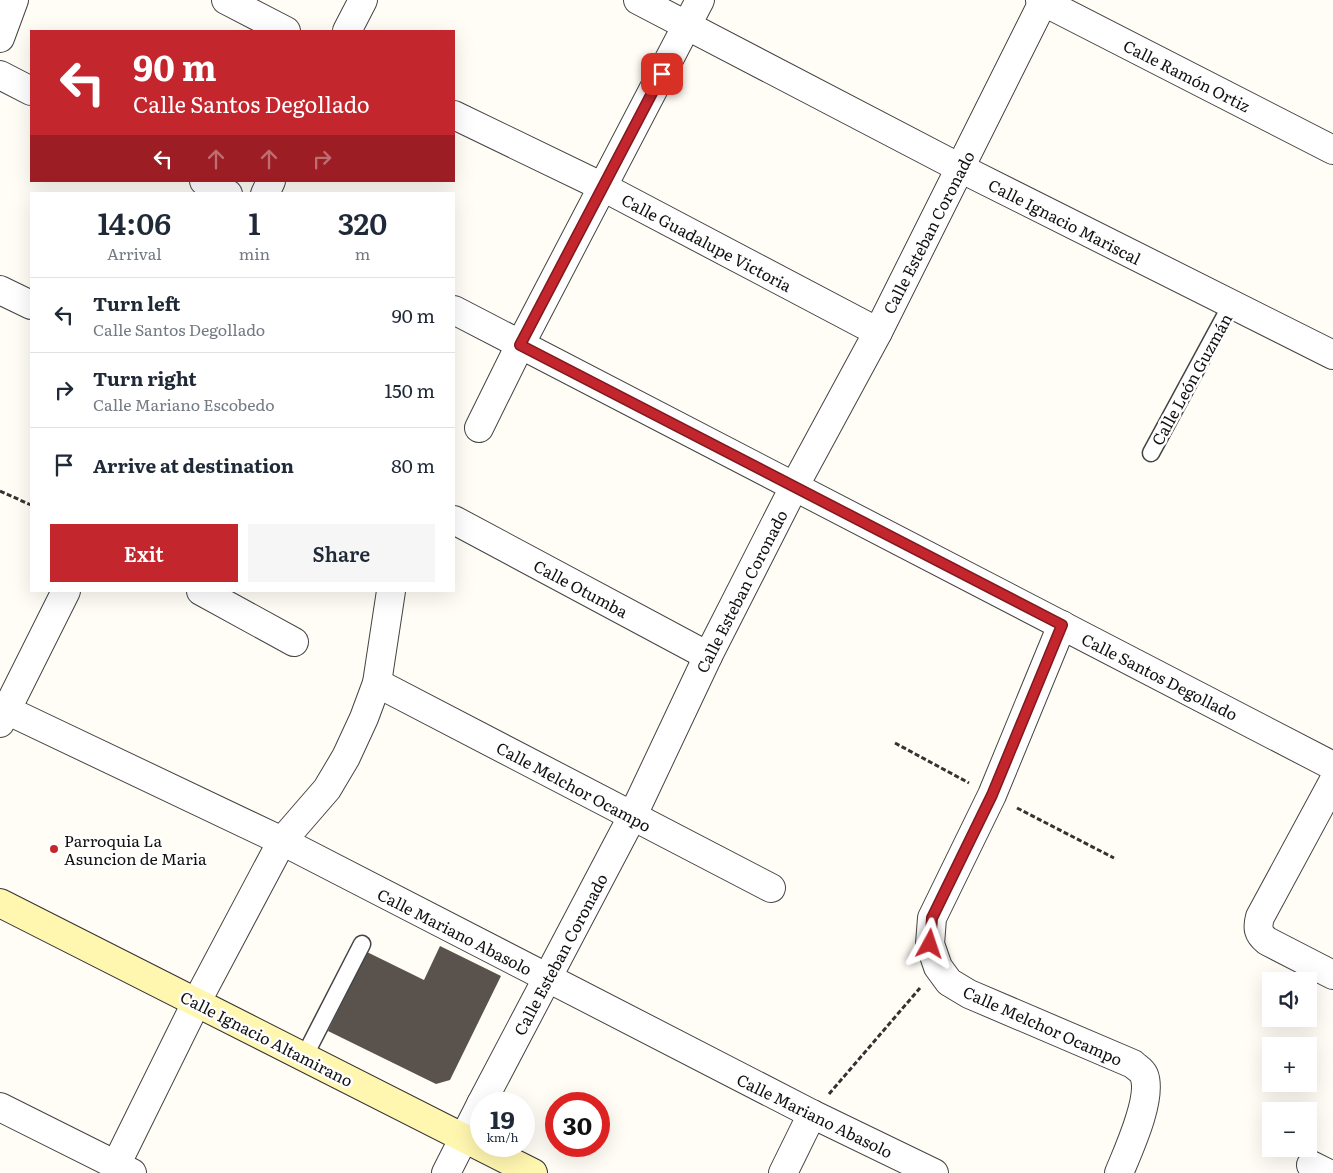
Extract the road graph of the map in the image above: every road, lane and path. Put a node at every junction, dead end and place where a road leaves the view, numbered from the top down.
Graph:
1 (14, 0) edge
2 (226, 0) edge
3 (363, 0) edge
4 (638, 0) edge
5 (700, 0) edge
6 (1043, 1) edge
7 (687, 25) junction
8 (284, 30) edge
9 (348, 30) edge
10 (0, 38) edge
11 (0, 75) edge
12 (30, 90) edge
13 (455, 115) edge
14 (1330, 141) edge
15 (960, 168) junction
16 (206, 182) edge
17 (603, 188) junction
18 (224, 192) edge
19 (0, 290) edge
20 (30, 305) edge
21 (1231, 305) junction
22 (455, 311) edge
23 (878, 332) junction
24 (520, 345) junction
25 (1333, 356) edge
26 (480, 428) dead end
27 (1151, 453) dead end
28 (794, 487) junction
29 (0, 491) edge
30 (30, 505) edge
31 (455, 521) edge
32 (65, 592) edge
33 (203, 592) edge
34 (391, 592) edge
35 (1062, 625) junction
36 (294, 642) dead end
37 (708, 656) junction
38 (377, 683) junction
39 (2, 714) edge
40 (1333, 766) edge
41 (1333, 782) edge
42 (632, 817) junction
43 (282, 841) junction
44 (770, 888) dead end
45 (0, 903) edge
46 (362, 944) dead end
47 (938, 967) junction
48 (1333, 975) edge
49 (546, 978) junction
50 (196, 1003) junction
51 (304, 1057) junction
52 (487, 1092) edge
53 (0, 1107) edge
54 (812, 1114) junction
55 (470, 1125) edge
56 (463, 1138) junction
57 (124, 1169) edge
58 (446, 1173) edge
59 (533, 1173) edge
60 (783, 1173) edge
61 (934, 1173) edge
62 (1119, 1173) edge

1 - 10 street
2 - 8 street
3 - 9 street
4 - 7 street, Calle Ignacio Mariscal
5 - 7 street
6 - 14 street, Calle Ramón Ortiz
6 - 15 street, Calle Esteban Coronado
7 - 15 street, Calle Ignacio Mariscal
7 - 17 street
11 - 12 street
13 - 17 street, Calle Guadalupe Victoria
15 - 21 street, Calle Ignacio Mariscal
15 - 23 street, Calle Esteban Coronado
16 - 18 street
17 - 23 street, Calle Guadalupe Victoria
17 - 24 street
19 - 20 street
21 - 25 street, Calle Ignacio Mariscal
21 - 27 lane, Calle León Guzmán
22 - 24 street, Calle Santos Degollado
23 - 28 street, Calle Esteban Coronado
24 - 26 street
24 - 28 street, Calle Santos Degollado
28 - 35 street, Calle Santos Degollado
28 - 37 street, Calle Esteban Coronado
29 - 30 path
31 - 37 street, Calle Otumba
32 - 39 street
33 - 36 street
34 - 38 street
35 - 40 street, Calle Santos Degollado
35 - 47 street
37 - 42 street, Calle Esteban Coronado
38 - 42 street, Calle Melchor Ocampo
38 - 43 street
39 - 43 street, Calle Mariano Abasolo
41 - 48 street
42 - 44 street, Calle Melchor Ocampo
42 - 49 street, Calle Esteban Coronado
43 - 49 street, Calle Mariano Abasolo
43 - 50 street
45 - 50 street, Calle Ignacio Altamirano
46 - 51 lane
47 - 54 path
47 - 62 street, Calle Melchor Ocampo
49 - 52 street, Calle Esteban Coronado
49 - 54 street, Calle Mariano Abasolo
50 - 51 street, Calle Ignacio Altamirano
50 - 57 street
51 - 56 street, Calle Ignacio Altamirano
53 - 57 street
54 - 60 street
54 - 61 street, Calle Mariano Abasolo
55 - 56 street, Calle Esteban Coronado
56 - 58 street, Calle Esteban Coronado
56 - 59 street, Calle Ignacio Altamirano

